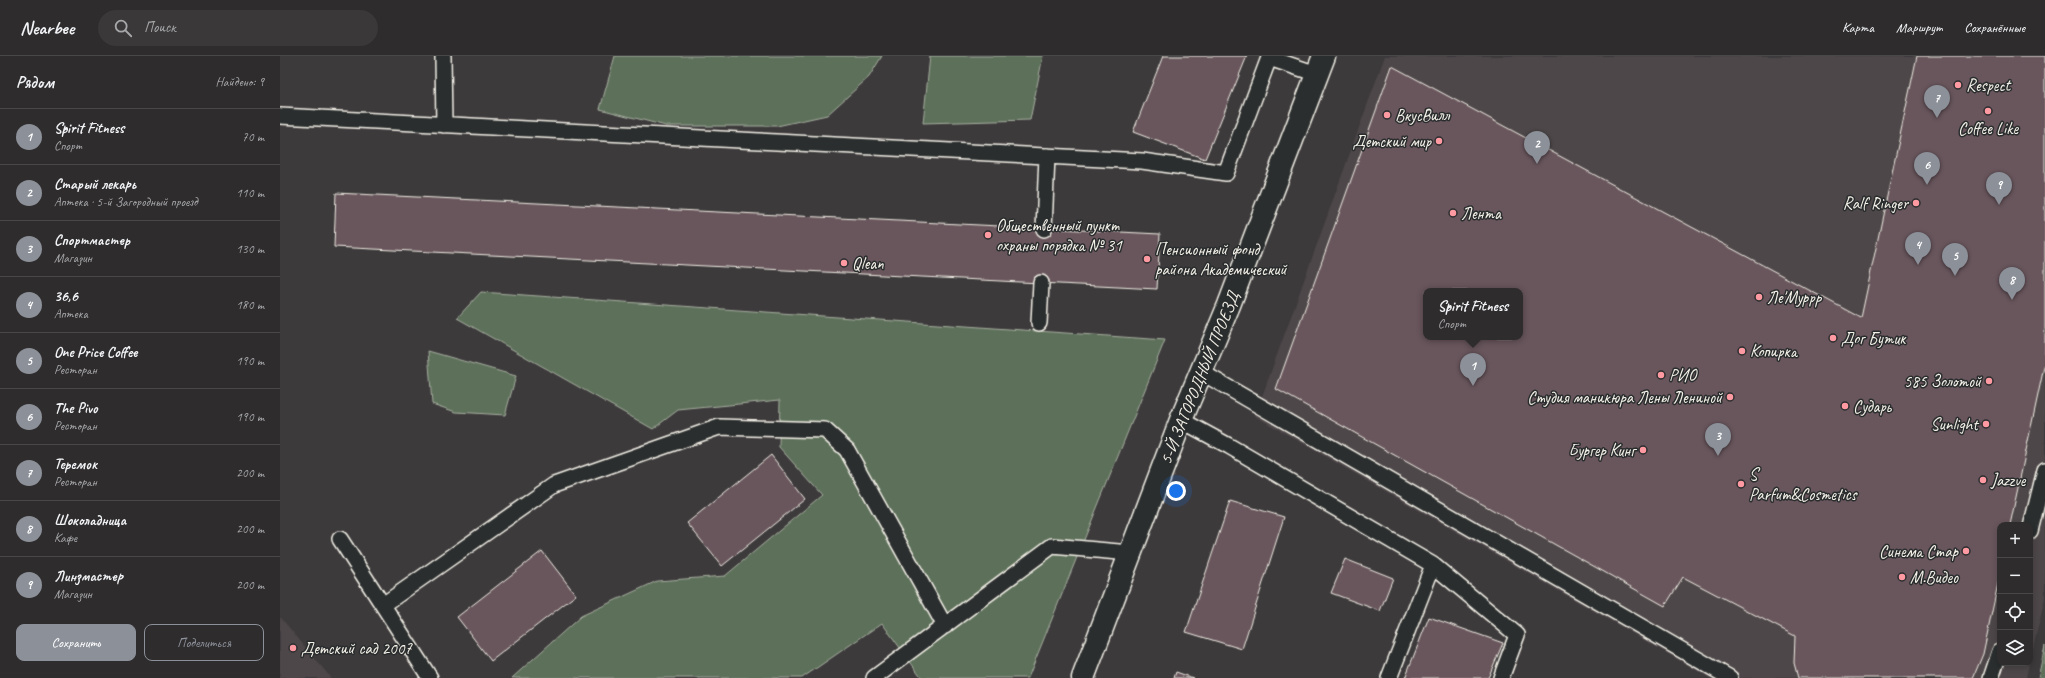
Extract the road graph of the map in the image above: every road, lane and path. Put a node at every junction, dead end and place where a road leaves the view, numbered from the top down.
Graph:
1 (443, 56) edge
2 (1321, 65) edge
3 (280, 116) edge
4 (444, 125) junction
5 (1047, 156) junction
6 (1044, 229) dead end
7 (1041, 283) dead end
8 (1039, 323) dead end
9 (1200, 372) junction
10 (1180, 420) junction
11 (2045, 470) edge
12 (2032, 522) edge
13 (340, 539) dead end
14 (1130, 552) junction
15 (1433, 565) junction
16 (383, 605) junction
17 (945, 626) junction
18 (1997, 660) edge
19 (430, 678) edge
20 (874, 678) edge
21 (1083, 678) edge
22 (1389, 678) edge
23 (1501, 678) edge
24 (1730, 678) edge
25 (1991, 678) edge

1 - 4 lane
2 - 5 lane
2 - 9 street, 5-Й ЗАГОРОДНЫЙ ПРОЕЗД
3 - 4 lane
4 - 5 lane
5 - 6 lane
7 - 8 lane
9 - 10 street, 5-Й ЗАГОРОДНЫЙ ПРОЕЗД
9 - 24 lane
10 - 14 street, 5-Й ЗАГОРОДНЫЙ ПРОЕЗД
10 - 15 lane
11 - 12 lane
13 - 16 lane
14 - 17 lane
14 - 21 street, 5-Й ЗАГОРОДНЫЙ ПРОЕЗД
15 - 22 lane
15 - 23 lane
16 - 17 lane
16 - 19 lane
17 - 20 lane
18 - 25 lane

